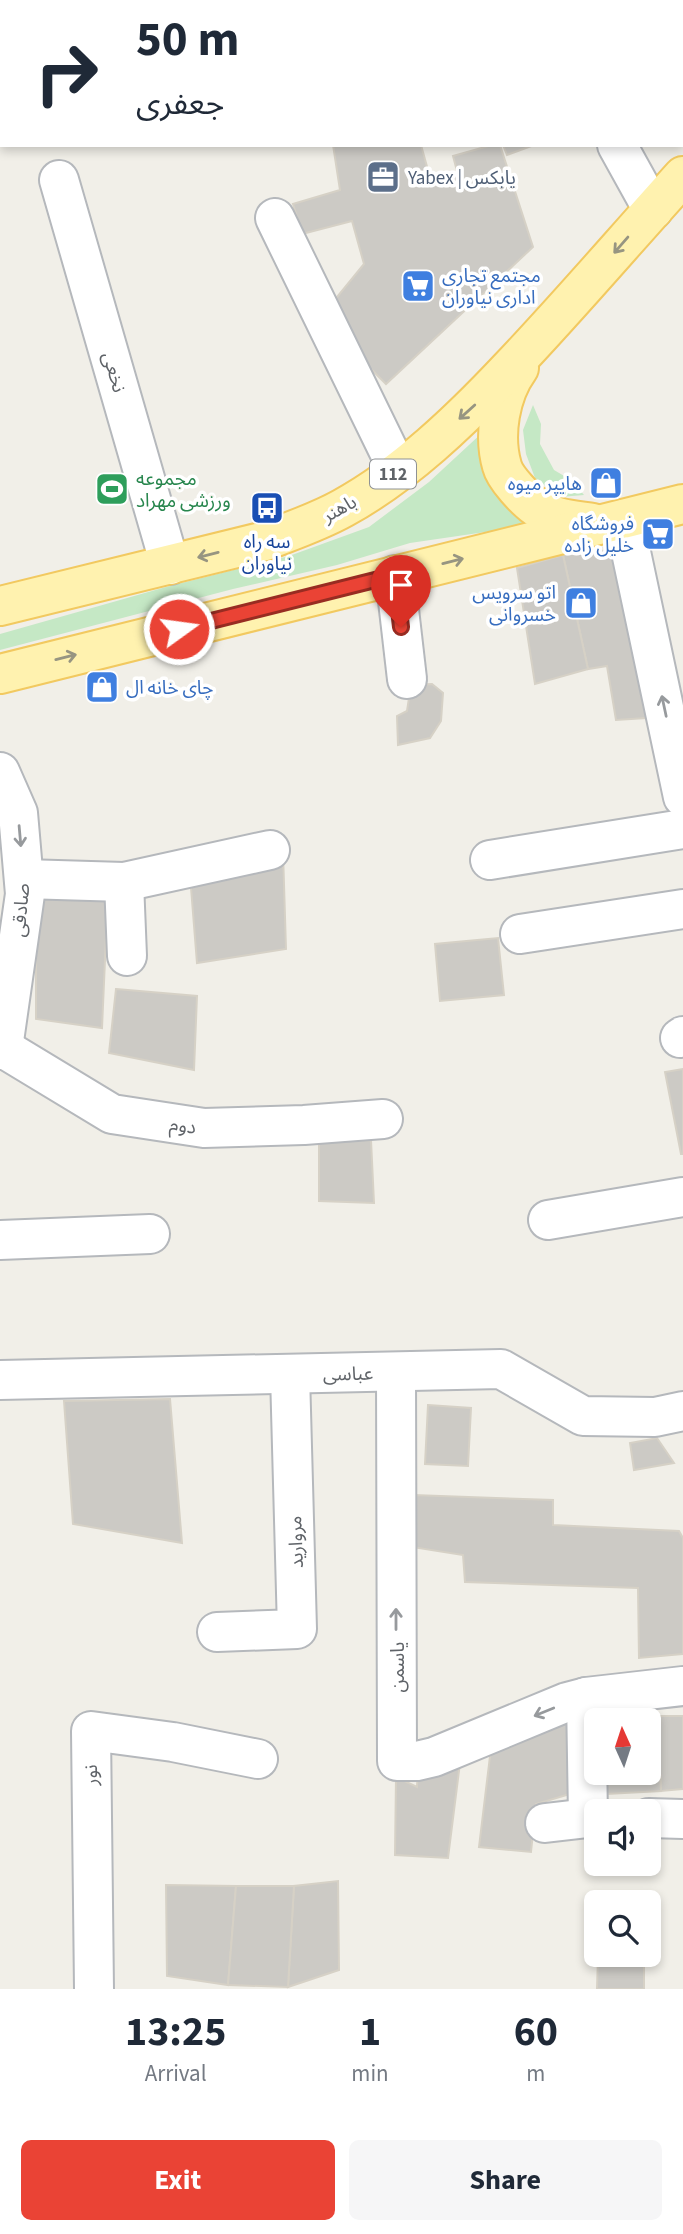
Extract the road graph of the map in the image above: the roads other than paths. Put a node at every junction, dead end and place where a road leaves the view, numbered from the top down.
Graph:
1 (618, 147) edge
2 (683, 176) edge
3 (59, 180) dead end
4 (653, 210) junction
5 (275, 218) dead end
6 (545, 331) junction
7 (398, 470) junction
8 (683, 503) edge
9 (613, 522) junction
10 (170, 565) junction
11 (395, 575) junction
12 (0, 606) edge
13 (0, 674) edge
14 (407, 679) dead end
15 (0, 772) edge
16 (683, 797) edge
17 (683, 829) edge
18 (270, 850) dead end
19 (490, 860) dead end
20 (24, 879) junction
21 (124, 882) junction
22 (683, 909) edge
23 (520, 934) dead end
24 (127, 957) dead end
25 (1, 1049) edge
26 (383, 1119) dead end
27 (683, 1197) edge
28 (548, 1220) dead end
29 (150, 1234) dead end
30 (0, 1240) edge
31 (396, 1372) junction
32 (290, 1374) junction
33 (0, 1380) edge
34 (683, 1411) edge
35 (217, 1632) dead end
36 (683, 1686) edge
37 (586, 1697) junction
38 (258, 1759) dead end
39 (591, 1799) edge
40 (584, 1818) edge
41 (661, 1818) edge
42 (683, 1819) edge
43 (545, 1823) dead end
44 (94, 1989) edge

1 - 4 street
2 - 4 main road, باهنر / 112
3 - 10 street, نخعی
4 -> 6 main road, باهنر / 112
5 - 7 street
6 -> 7 main road, باهنر / 112
6 - 9 main road
7 -> 10 main road, باهنر / 112
8 - 9 main road
11 -> 9 main road
16 -> 9 street
10 - 12 main road, باهنر / 112
13 -> 11 main road
11 - 14 street
15 -> 20 street, صادقی
17 - 19 street
18 - 21 street
20 - 21 street
20 - 25 street, صادقی
21 - 24 street
22 - 23 street
25 - 26 street, دوم
27 - 28 street
29 - 30 street
31 - 32 street, عباسی
31 - 34 street, عباسی
37 -> 31 street, یاسمن
32 - 33 street, عباسی
32 - 35 street, مروارید
36 - 37 street, یاسمن
37 - 39 street
38 - 44 street, نور
40 - 43 street
41 - 42 street

